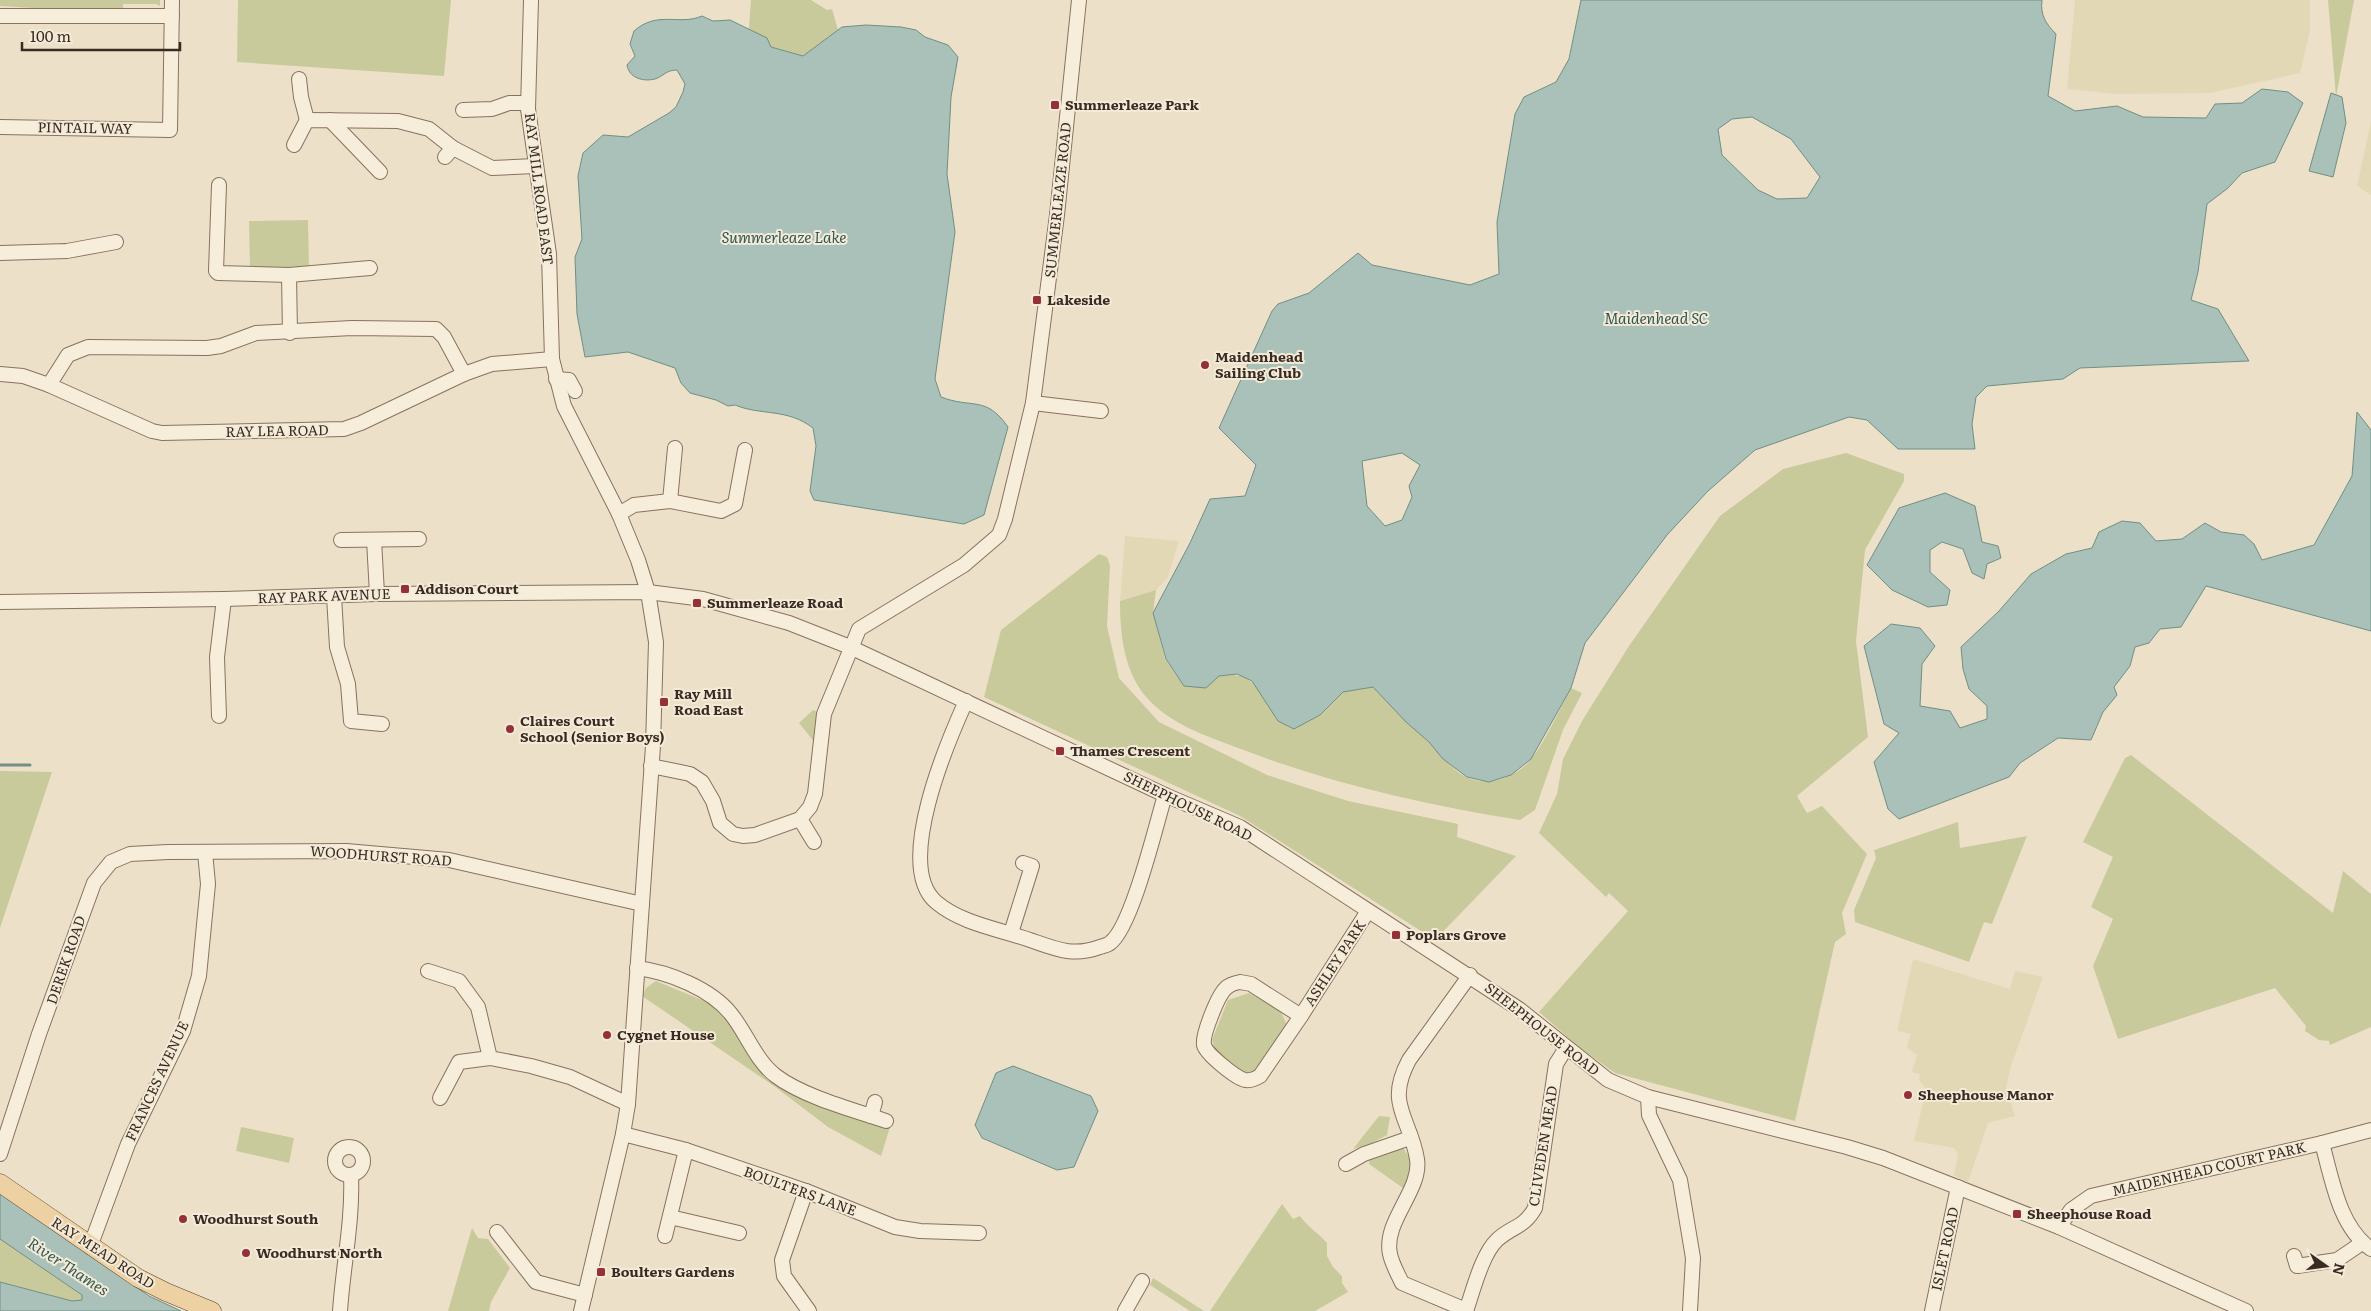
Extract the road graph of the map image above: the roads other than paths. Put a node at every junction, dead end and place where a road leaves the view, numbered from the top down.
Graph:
1 (172, 0) edge
2 (531, 0) edge
3 (1079, 0) edge
4 (0, 16) edge
5 (172, 16) junction
6 (299, 79) dead end
7 (528, 103) junction
8 (463, 110) dead end
9 (308, 120) junction
10 (330, 120) junction
11 (0, 127) edge
12 (294, 145) dead end
13 (535, 166) junction
14 (380, 172) dead end
15 (219, 185) dead end
16 (116, 243) dead end
17 (0, 253) edge
18 (370, 268) dead end
19 (289, 275) junction
20 (290, 332) junction
21 (552, 359) junction
22 (0, 374) edge
23 (464, 374) junction
24 (556, 379) junction
25 (49, 385) junction
26 (575, 391) dead end
27 (1033, 403) junction
28 (1102, 411) dead end
29 (675, 448) dead end
30 (745, 450) dead end
31 (670, 501) junction
32 (619, 514) junction
33 (419, 539) dead end
34 (341, 540) dead end
35 (374, 540) junction
36 (648, 592) junction
37 (377, 594) junction
38 (334, 596) junction
39 (224, 600) junction
40 (0, 602) edge
41 (850, 647) junction
42 (966, 701) junction
43 (220, 716) dead end
44 (382, 724) dead end
45 (651, 766) junction
46 (1166, 795) junction
47 (800, 819) junction
48 (814, 842) dead end
49 (205, 852) junction
50 (1030, 862) dead end
51 (642, 904) junction
52 (1368, 911) junction
53 (1011, 933) junction
54 (637, 968) junction
55 (428, 971) dead end
56 (1470, 975) junction
57 (1301, 1016) junction
58 (1566, 1048) junction
59 (490, 1058) junction
60 (440, 1098) dead end
61 (1648, 1098) junction
62 (875, 1102) dead end
63 (628, 1104) junction
64 (870, 1116) junction
65 (886, 1121) dead end
66 (2371, 1130) edge
67 (623, 1134) junction
68 (1410, 1138) junction
69 (2322, 1144) junction
70 (686, 1150) junction
71 (0, 1154) edge
72 (1346, 1164) dead end
73 (351, 1175) dead end
74 (0, 1183) edge
75 (1958, 1187) junction
76 (806, 1191) junction
77 (670, 1217) junction
78 (2059, 1227) junction
79 (497, 1232) dead end
80 (739, 1233) dead end
81 (979, 1233) dead end
82 (666, 1236) dead end
83 (90, 1246) junction
84 (2366, 1246) edge
85 (2292, 1264) dead end
86 (1142, 1281) dead end
87 (585, 1295) junction
88 (1466, 1310) edge
89 (212, 1311) edge
90 (340, 1311) edge
91 (581, 1311) edge
92 (809, 1311) edge
93 (1125, 1311) edge
94 (1690, 1311) edge
95 (1932, 1311) edge
96 (2246, 1311) edge

1 - 5 street
2 - 7 street, RAY MILL ROAD EAST
3 - 27 street, SUMMERLEAZE ROAD
4 - 5 street
5 - 11 street, PINTAIL WAY
6 - 9 street
7 - 8 street
7 - 13 street, RAY MILL ROAD EAST
9 - 10 street
9 - 12 street
10 - 13 street
10 - 14 street
13 - 21 street, RAY MILL ROAD EAST
15 - 19 street
16 - 17 street
18 - 19 street
19 - 20 street
20 - 23 street
20 - 25 street
21 - 23 street, RAY LEA ROAD
21 - 24 street, RAY MILL ROAD EAST
22 - 25 street, RAY LEA ROAD
23 - 25 street, RAY LEA ROAD
24 - 26 street
24 - 32 street, RAY MILL ROAD EAST
27 - 28 street
27 - 41 street, SUMMERLEAZE ROAD
29 - 31 street
30 - 31 street
31 - 32 street
32 - 36 street, RAY MILL ROAD EAST
33 - 35 street
34 - 35 street
35 - 37 street
36 - 37 street, RAY PARK AVENUE
36 - 41 street, SHEEPHOUSE ROAD
36 - 45 street, RAY MILL ROAD EAST
37 - 38 street, RAY PARK AVENUE
38 - 39 street, RAY PARK AVENUE
38 - 44 street
39 - 40 street, RAY PARK AVENUE
39 - 43 street
41 - 42 street, SHEEPHOUSE ROAD
41 - 47 street, SUMMERLEAZE ROAD
42 - 46 street, SHEEPHOUSE ROAD
42 - 53 street
45 - 47 street
45 - 51 street, RAY MILL ROAD EAST
46 - 52 street, SHEEPHOUSE ROAD
46 - 53 street
47 - 48 street
49 - 51 street, WOODHURST ROAD
49 - 71 street, DEREK ROAD
49 - 83 street, FRANCES AVENUE
50 - 53 street
51 - 54 street, RAY MILL ROAD EAST
52 - 56 street, SHEEPHOUSE ROAD
52 - 57 street, ASHLEY PARK
54 - 63 street, RAY MILL ROAD EAST
54 - 64 street
55 - 59 street
56 - 58 street, SHEEPHOUSE ROAD
56 - 68 street
57 - 57 street, ASHLEY PARK
58 - 61 street, SHEEPHOUSE ROAD
58 - 88 street, CLIVEDEN MEAD
59 - 60 street
59 - 63 street
61 - 75 street, SHEEPHOUSE ROAD
61 - 94 street
62 - 64 street
63 - 67 street, RAY MILL ROAD EAST
64 - 65 street
66 - 69 street, MAIDENHEAD COURT PARK
67 - 70 street, BOULTERS LANE
67 - 87 street, RAY MILL ROAD EAST
68 - 72 street
68 - 88 street
69 - 78 street, MAIDENHEAD COURT PARK
69 - 84 street
70 - 76 street, BOULTERS LANE
70 - 77 street
73 - 90 street
74 - 83 main road, RAY MEAD ROAD
75 - 78 street, SHEEPHOUSE ROAD
75 - 95 street, ISLET ROAD
76 - 81 street, BOULTERS LANE
76 - 92 street
77 - 80 street
77 - 82 street
78 - 96 street, SHEEPHOUSE ROAD
79 - 87 street
83 - 89 main road, RAY MEAD ROAD
84 - 85 street
86 - 93 street
87 - 91 street, RAY MILL ROAD EAST

